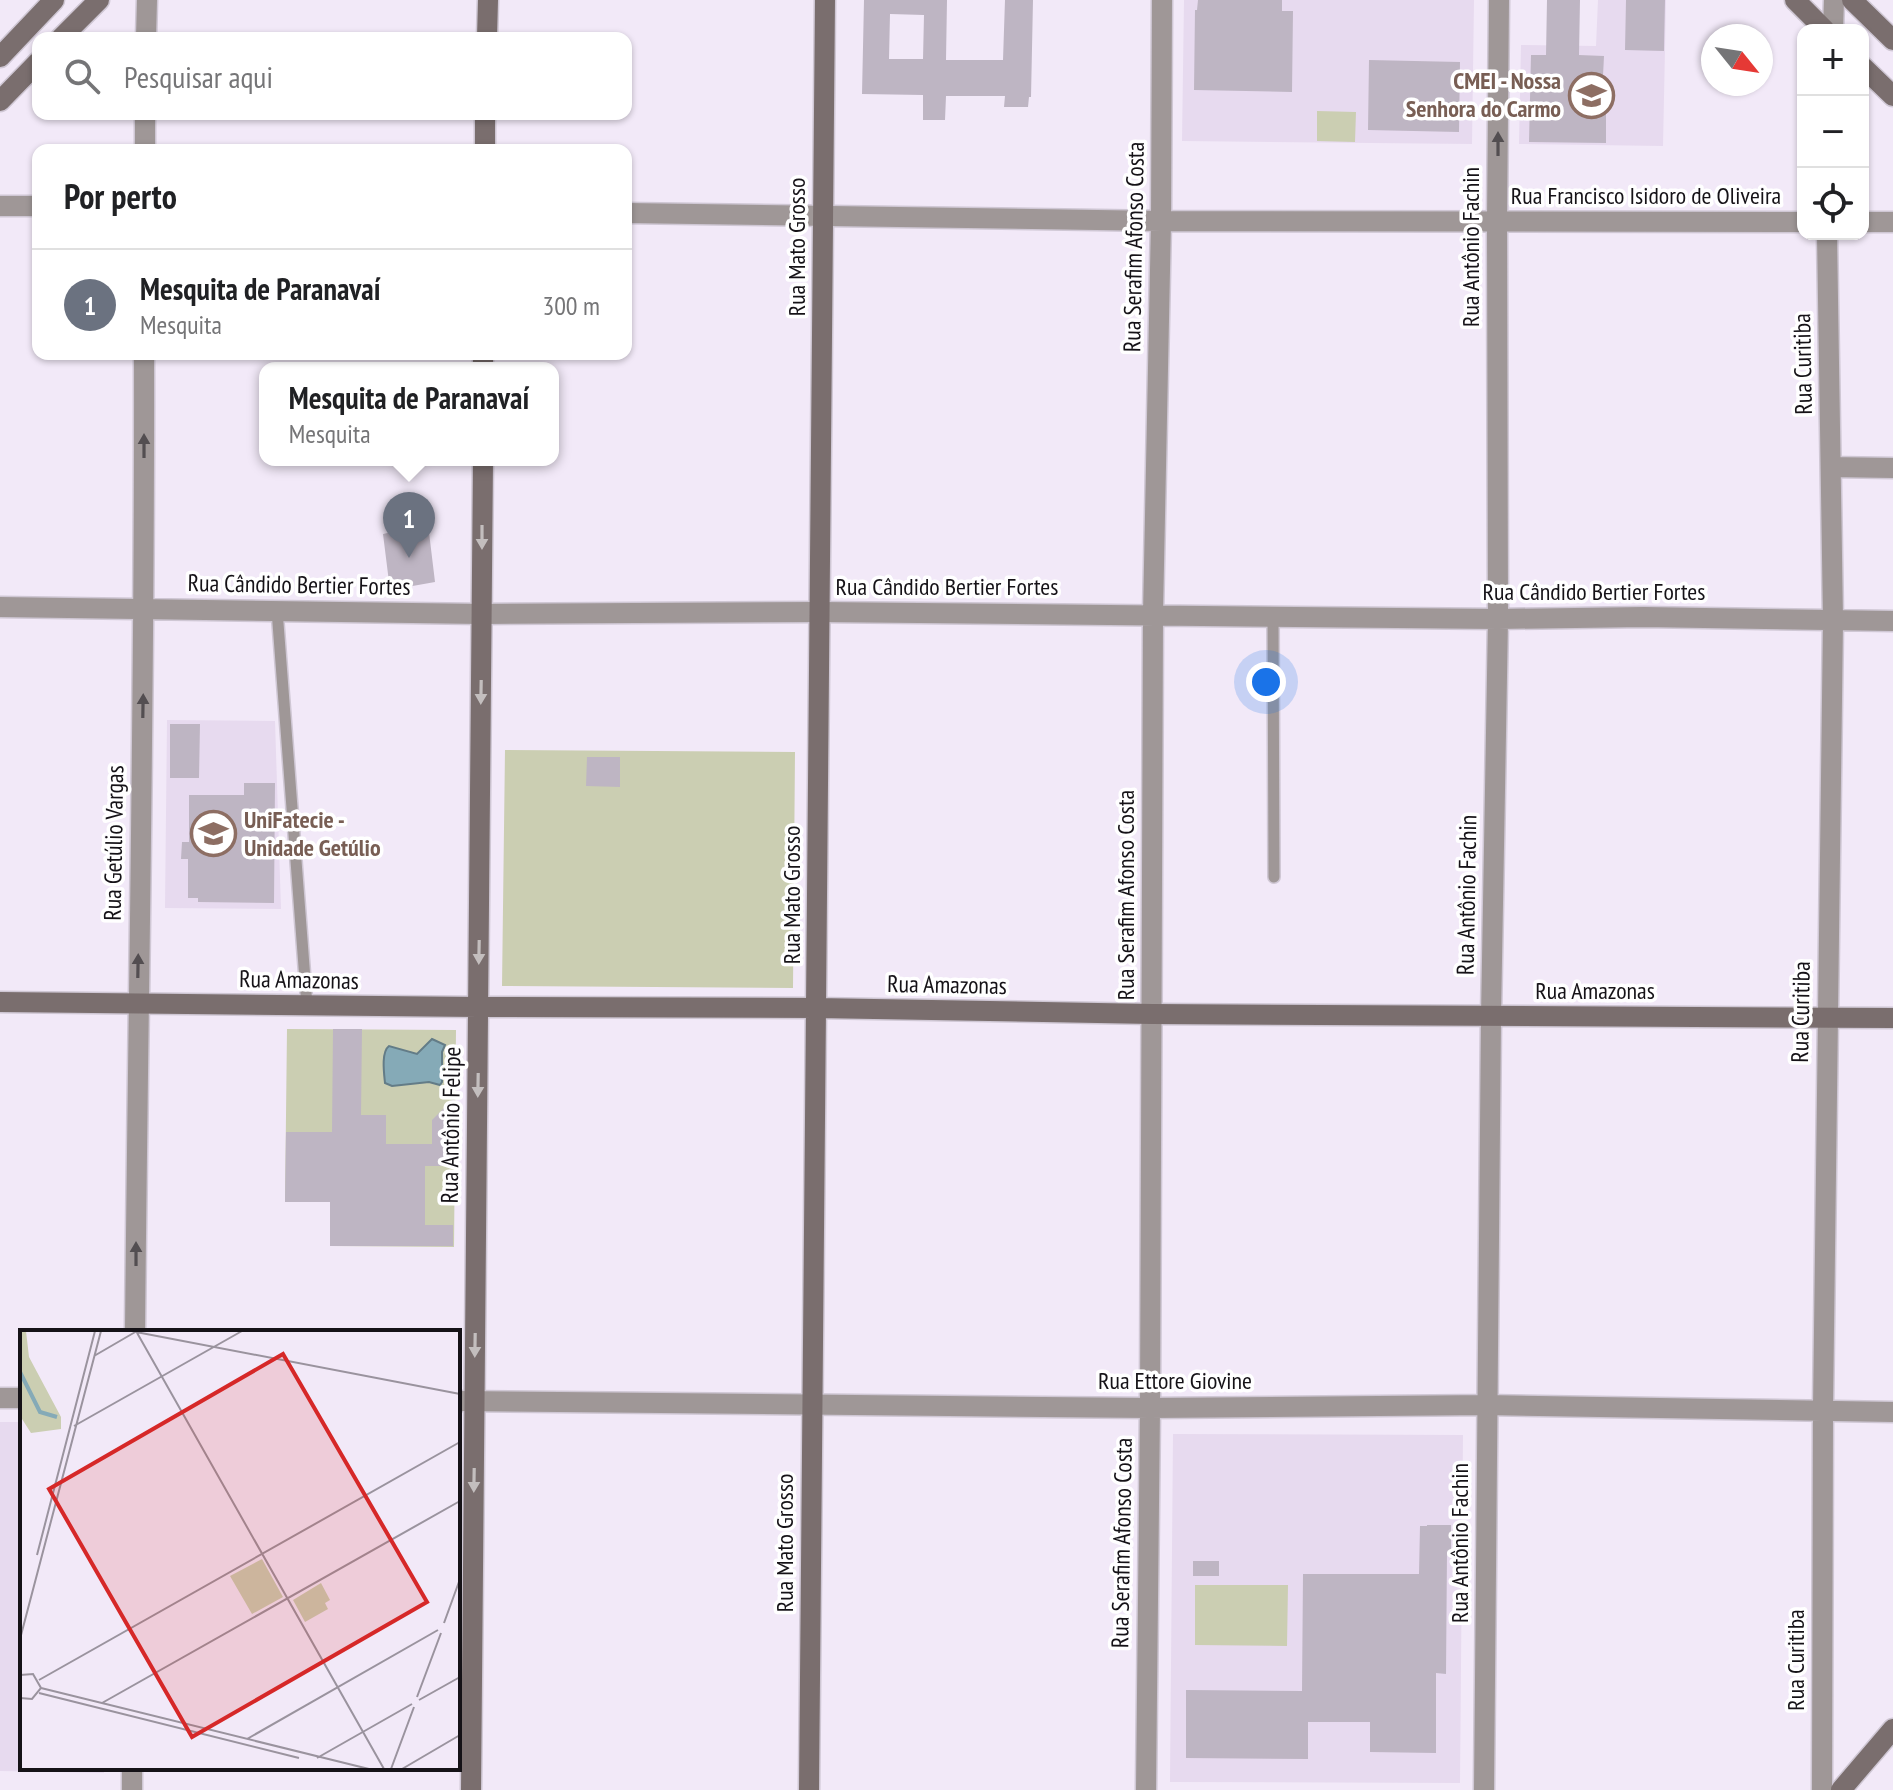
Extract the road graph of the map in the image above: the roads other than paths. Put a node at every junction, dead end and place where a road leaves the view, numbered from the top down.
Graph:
1 (54, 0) edge
2 (99, 0) edge
3 (147, 0) edge
4 (488, 0) edge
5 (825, 0) edge
6 (1162, 0) edge
7 (1499, 0) edge
8 (1795, 0) edge
9 (1834, 0) edge
10 (1852, 0) edge
11 (1819, 24) edge
12 (1833, 24) edge
13 (67, 32) edge
14 (146, 32) edge
15 (487, 32) edge
16 (1893, 40) edge
17 (0, 57) edge
18 (32, 68) edge
19 (1869, 73) edge
20 (1893, 96) edge
21 (0, 101) edge
22 (145, 120) edge
23 (485, 120) edge
24 (145, 144) edge
25 (485, 144) edge
26 (0, 206) edge
27 (32, 206) edge
28 (632, 213) edge
29 (824, 216) junction
30 (1161, 221) junction
31 (1497, 222) junction
32 (1797, 222) edge
33 (1869, 222) edge
34 (1893, 222) edge
35 (1827, 240) edge
36 (144, 360) edge
37 (483, 466) edge
38 (1831, 467) junction
39 (1893, 468) edge
40 (0, 607) edge
41 (145, 609) junction
42 (277, 610) junction
43 (820, 612) junction
44 (482, 614) junction
45 (1153, 614) junction
46 (1273, 617) junction
47 (1498, 619) junction
48 (1833, 620) junction
49 (1893, 621) edge
50 (1274, 877) dead end
51 (0, 1002) edge
52 (138, 1003) junction
53 (307, 1006) junction
54 (478, 1007) junction
55 (817, 1008) junction
56 (1152, 1014) junction
57 (1491, 1017) junction
58 (1827, 1018) junction
59 (1893, 1018) edge
60 (135, 1330) edge
61 (466, 1402) edge
62 (812, 1405) junction
63 (1487, 1405) junction
64 (1150, 1408) junction
65 (1823, 1410) junction
66 (1893, 1412) edge
67 (1893, 1729) edge
68 (471, 1790) edge
69 (809, 1790) edge
70 (1146, 1790) edge
71 (1484, 1790) edge
72 (1822, 1790) edge
73 (1841, 1790) edge

1 - 17 street
2 - 13 street
3 - 14 street
4 - 15 street
5 - 29 street, Rua Mato Grosso
6 - 30 street, Rua Serafim Afonso Costa
31 -> 7 street, Rua Antônio Fachin
8 - 11 street
9 - 12 street
10 - 16 street
18 - 21 street
19 - 20 street
22 - 24 street
23 - 25 street
26 - 27 street
28 - 29 street, Rua Francisco Isidoro de Oliveira
29 - 30 street, Rua Francisco Isidoro de Oliveira
29 - 43 street, Rua Mato Grosso
30 - 31 street, Rua Francisco Isidoro de Oliveira
30 - 45 street, Rua Serafim Afonso Costa
31 - 32 street, Rua Francisco Isidoro de Oliveira
31 - 47 street, Rua Antônio Fachin
33 - 34 street
35 - 38 street, Rua Curitiba
41 -> 36 street, Rua Getúlio Vargas
37 -> 44 street, Rua Antônio Felipe
38 - 39 street
38 - 48 street, Rua Curitiba
40 - 41 street, Rua Cândido Bertier Fortes
41 - 42 street, Rua Cândido Bertier Fortes
52 -> 41 street, Rua Getúlio Vargas
42 - 44 street, Rua Cândido Bertier Fortes
42 - 53 lane
43 - 44 street, Rua Cândido Bertier Fortes
43 - 45 street, Rua Cândido Bertier Fortes
43 - 55 street, Rua Mato Grosso
44 -> 54 street, Rua Antônio Felipe
45 - 46 street, Rua Cândido Bertier Fortes
45 - 56 street, Rua Serafim Afonso Costa
46 - 47 street, Rua Cândido Bertier Fortes
46 - 50 lane
47 - 48 street, Rua Cândido Bertier Fortes
47 - 57 street, Rua Antônio Fachin
48 - 49 street, Rua Cândido Bertier Fortes
48 - 58 street, Rua Curitiba
51 - 52 street, Rua Amazonas
52 - 53 street, Rua Amazonas
60 -> 52 street, Rua Getúlio Vargas
53 - 54 street, Rua Amazonas
54 - 55 street, Rua Amazonas
54 -> 61 street, Rua Antônio Felipe
55 - 56 street, Rua Amazonas
55 - 62 street, Rua Mato Grosso
56 - 57 street, Rua Amazonas
56 - 64 street, Rua Serafim Afonso Costa
57 - 58 street, Rua Amazonas
57 - 63 street, Rua Antônio Fachin
58 - 59 street, Rua Amazonas
58 - 65 street, Rua Curitiba
61 - 62 street, Rua Ettore Giovine
61 -> 68 street, Rua Antônio Felipe
62 - 64 street, Rua Ettore Giovine
62 - 69 street, Rua Mato Grosso
63 - 64 street, Rua Ettore Giovine
63 - 65 street, Rua Ettore Giovine
63 - 71 street, Rua Antônio Fachin
64 - 70 street, Rua Serafim Afonso Costa
65 - 66 street, Rua Ettore Giovine
65 - 72 street, Rua Curitiba
67 - 73 street

